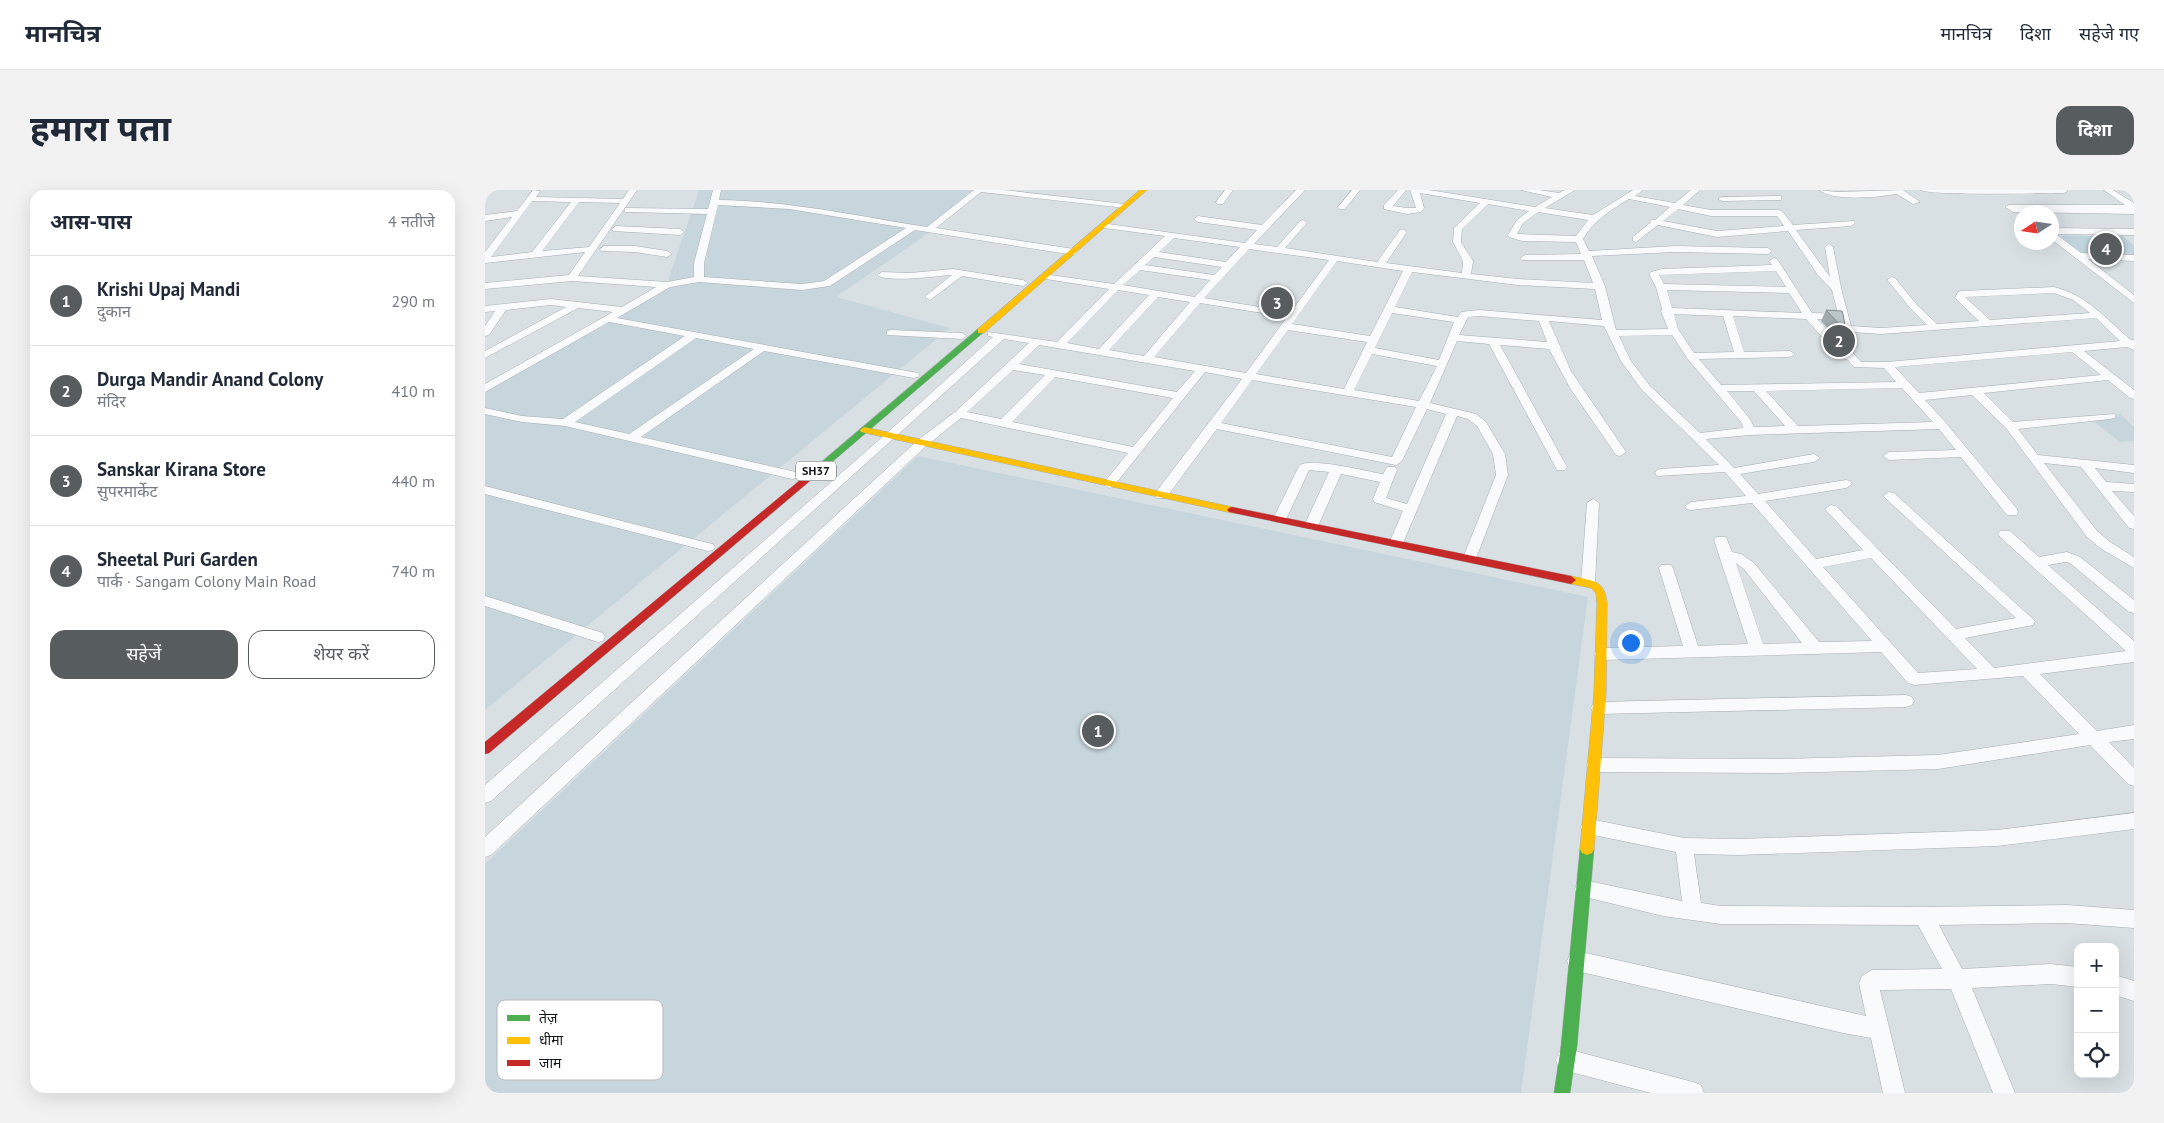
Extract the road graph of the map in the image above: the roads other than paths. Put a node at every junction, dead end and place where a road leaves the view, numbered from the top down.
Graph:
1 (537, 190) edge
2 (633, 190) edge
3 (641, 190) edge
4 (717, 190) edge
5 (980, 190) edge
6 (1134, 190) edge
7 (1144, 190) edge
8 (1229, 190) edge
9 (1301, 190) edge
10 (1356, 190) edge
11 (1402, 190) edge
12 (1414, 190) edge
13 (1525, 190) edge
14 (1571, 190) edge
15 (1639, 190) edge
16 (1696, 190) edge
17 (1723, 190) edge
18 (1761, 190) edge
19 (1823, 190) edge
20 (1930, 190) edge
21 (1973, 190) edge
22 (2017, 190) edge
23 (2108, 190) edge
24 (1857, 191) edge
25 (1898, 191) edge
26 (2063, 191) edge
27 (1561, 196) junction
28 (1629, 197) junction
29 (530, 199) junction
30 (1722, 199) junction
31 (577, 200) junction
32 (625, 201) junction
33 (714, 202) junction
34 (1220, 202) dead end
35 (1485, 202) junction
36 (1916, 202) dead end
37 (1121, 206) junction
38 (1342, 207) dead end
39 (1677, 207) junction
40 (2134, 208) edge
41 (1539, 209) junction
42 (1789, 209) dead end
43 (2089, 209) junction
44 (628, 210) junction
45 (519, 212) junction
46 (711, 212) junction
47 (1779, 213) junction
48 (1729, 214) junction
49 (485, 218) edge
50 (1593, 218) junction
51 (1198, 219) dead end
52 (1654, 222) junction
53 (1303, 223) dead end
54 (1851, 223) dead end
55 (1104, 225) junction
56 (913, 227) junction
57 (1263, 228) junction
58 (616, 229) junction
59 (1793, 229) junction
60 (928, 230) junction
61 (2123, 231) junction
62 (680, 232) dead end
63 (1403, 232) dead end
64 (1757, 232) junction
65 (2059, 232) edge
66 (2134, 232) edge
67 (1172, 234) junction
68 (1717, 234) junction
69 (1579, 239) junction
70 (1635, 239) dead end
71 (2059, 239) edge
72 (2134, 240) edge
73 (1246, 245) junction
74 (1829, 247) dead end
75 (592, 249) junction
76 (1061, 250) junction
77 (1279, 250) junction
78 (1725, 250) junction
79 (1769, 251) junction
80 (1074, 252) junction
81 (667, 254) dead end
82 (1151, 254) junction
83 (535, 255) junction
84 (1587, 256) junction
85 (2080, 256) junction
86 (1335, 258) junction
87 (1525, 258) dead end
88 (2134, 258) edge
89 (485, 259) edge
90 (1380, 264) junction
91 (1228, 265) junction
92 (1137, 267) junction
93 (1778, 268) junction
94 (1409, 269) junction
95 (960, 273) junction
96 (574, 275) junction
97 (587, 275) junction
98 (883, 275) dead end
99 (1046, 276) junction
100 (1465, 276) junction
101 (1215, 278) junction
102 (699, 279) junction
103 (1892, 280) dead end
104 (485, 281) edge
105 (680, 282) junction
106 (1023, 283) junction
107 (2114, 284) junction
108 (667, 285) junction
109 (2134, 285) edge
110 (485, 286) edge
111 (1600, 286) junction
112 (1661, 287) junction
113 (1115, 288) junction
114 (1791, 290) junction
115 (1837, 290) junction
116 (1155, 294) junction
117 (930, 297) dead end
118 (1195, 300) junction
119 (2134, 300) edge
120 (577, 305) junction
121 (503, 307) junction
122 (485, 309) edge
123 (1388, 309) junction
124 (623, 310) junction
125 (1666, 312) junction
126 (1727, 314) junction
127 (2097, 315) junction
128 (1293, 316) junction
129 (1809, 316) junction
130 (1844, 317) junction
131 (1543, 318) junction
132 (609, 319) junction
133 (1461, 320) junction
134 (1988, 323) junction
135 (1285, 326) junction
136 (1935, 327) junction
137 (1611, 328) junction
138 (1847, 329) junction
139 (980, 332) junction
140 (1675, 332) junction
141 (485, 333) edge
142 (891, 333) dead end
143 (694, 334) junction
144 (962, 336) junction
145 (1001, 336) junction
146 (1453, 338) junction
147 (1036, 342) junction
148 (1493, 342) junction
149 (1370, 345) junction
150 (2132, 345) edge
151 (1059, 346) junction
152 (1553, 346) junction
153 (763, 347) junction
154 (2073, 347) junction
155 (1101, 353) junction
156 (1790, 354) dead end
157 (485, 355) edge
158 (1740, 355) junction
159 (1691, 356) junction
160 (1850, 357) junction
161 (1146, 360) junction
162 (1443, 364) junction
163 (1887, 365) junction
164 (1011, 366) junction
165 (1202, 369) junction
166 (1052, 374) junction
167 (914, 375) junction
168 (1249, 377) junction
169 (2108, 378) junction
170 (1906, 385) junction
171 (1756, 386) junction
172 (1718, 388) junction
173 (485, 389) edge
174 (1976, 392) junction
175 (1347, 393) junction
176 (1180, 396) junction
177 (2134, 396) edge
178 (1917, 397) junction
179 (1422, 405) junction
180 (485, 411) edge
181 (1453, 412) junction
182 (959, 414) junction
183 (2110, 416) dead end
184 (1005, 422) junction
185 (565, 423) junction
186 (1215, 425) junction
187 (1942, 425) junction
188 (2010, 426) junction
189 (864, 430) junction
190 (1795, 430) junction
191 (1750, 431) junction
192 (891, 436) junction
193 (1697, 437) junction
194 (631, 438) junction
195 (835, 439) dead end
196 (922, 443) junction
197 (1135, 451) junction
198 (1620, 452) dead end
199 (1965, 454) junction
200 (1889, 456) dead end
201 (1815, 458) dead end
202 (2035, 458) junction
203 (1396, 461) junction
204 (2085, 464) junction
205 (1561, 467) dead end
206 (1337, 469) junction
207 (2134, 469) edge
208 (1730, 470) junction
209 (796, 472) joint
210 (1661, 473) dead end
211 (1387, 479) junction
212 (1109, 484) junction
213 (1846, 484) dead end
214 (2102, 486) junction
215 (778, 487) dead end
216 (2134, 488) edge
217 (485, 490) edge
218 (1161, 495) junction
219 (1889, 496) dead end
220 (1755, 499) junction
221 (1593, 503) dead end
222 (1691, 506) dead end
223 (1411, 508) junction
224 (1831, 509) dead end
225 (2012, 512) dead end
226 (2129, 514) edge
227 (1280, 519) junction
228 (736, 523) dead end
229 (1311, 526) junction
230 (2134, 526) edge
231 (2005, 534) dead end
232 (1721, 540) dead end
233 (1396, 543) junction
234 (708, 547) junction
235 (1874, 553) junction
236 (1727, 556) junction
237 (1470, 558) junction
238 (2036, 562) junction
239 (2134, 563) edge
240 (1812, 564) junction
241 (685, 566) dead end
242 (1666, 568) dead end
243 (1588, 583) junction
244 (485, 602) edge
245 (2134, 607) edge
246 (1954, 635) junction
247 (598, 637) dead end
248 (1884, 646) junction
249 (1815, 648) junction
250 (1757, 649) junction
251 (2134, 650) edge
252 (1691, 651) junction
253 (1602, 654) junction
254 (2134, 656) edge
255 (2027, 670) junction
256 (1991, 674) junction
257 (1906, 701) dead end
258 (1599, 708) junction
259 (2134, 732) edge
260 (2093, 738) junction
261 (485, 749) edge
262 (1595, 765) junction
263 (2134, 780) edge
264 (485, 796) edge
265 (2134, 821) edge
266 (1590, 827) junction
267 (1684, 846) junction
268 (485, 849) edge
269 (1584, 889) junction
270 (1693, 911) junction
271 (1923, 916) junction
272 (2134, 919) edge
273 (1577, 961) junction
274 (2074, 977) edge
275 (1957, 979) junction
276 (2119, 986) edge
277 (2134, 992) edge
278 (1879, 1029) junction
279 (1567, 1060) junction
280 (1563, 1093) edge
281 (1693, 1093) edge
282 (1894, 1093) edge
283 (2004, 1093) edge

1 - 29 street
2 - 32 street
3 - 44 street
4 - 33 street
5 - 37 street
5 - 60 street
6 - 37 main road
7 - 37 main road, SH37
8 - 34 street
9 - 57 street
10 - 38 street
11 - 12 street
12 - 35 street
13 - 27 street
14 - 27 street
15 - 28 street
16 - 39 street
17 - 30 street
18 - 30 street
19 - 24 street
20 - 21 street
21 - 22 street
22 - 26 street
23 - 40 street
24 - 25 street
25 - 36 street
26 - 43 street
27 - 41 street
28 - 39 street
28 - 50 street
29 - 31 street
29 - 45 street
30 - 48 street
31 - 32 street
31 - 83 street
32 - 75 street
33 - 46 street
33 - 56 street
35 - 41 street
35 - 100 street
37 - 55 main road, SH37
37 - 76 main road
39 - 48 street
39 - 52 street
40 - 43 street
41 - 50 street
41 - 69 street
42 - 47 street
43 - 43 street
44 - 46 street
44 - 58 street
45 - 49 street
45 - 89 street
46 - 102 street
47 - 48 street
47 - 59 street
50 - 69 street
51 - 57 street
52 - 68 street
52 - 70 street
53 - 77 street
54 - 59 street
55 - 67 street
55 - 80 main road, SH37
56 - 60 street
56 - 102 street
57 - 73 street
58 - 62 street
58 - 81 street
59 - 64 street
59 - 115 street
60 - 76 street
61 - 65 street
61 - 66 street
61 - 72 street
63 - 90 street
64 - 68 street
64 - 79 street
67 - 73 street
67 - 82 street
68 - 78 street
69 - 84 street
71 - 85 street
73 - 77 street
73 - 91 street
74 - 115 street
75 - 83 street
75 - 96 street
76 - 80 street
76 - 106 main road
77 - 86 street
78 - 79 street
78 - 84 street
79 - 93 street
80 - 99 main road, SH37
82 - 91 street
82 - 92 street
83 - 89 street
84 - 87 street
84 - 111 street
85 - 88 street
85 - 107 street
86 - 90 street
86 - 128 street
90 - 94 street
91 - 101 street
92 - 101 street
92 - 113 street
93 - 112 street
93 - 114 street
94 - 100 street
94 - 123 street
95 - 98 street
95 - 106 street
95 - 117 street
96 - 97 street
96 - 104 street
96 - 110 street
97 - 105 street
97 - 108 street
99 - 113 street
99 - 139 main road, SH37
100 - 111 street
101 - 118 street
102 - 105 street
103 - 136 street
105 - 108 street
106 - 144 main road
107 - 109 street
107 - 119 street
108 - 124 street
111 - 137 street
112 - 114 street
112 - 125 street
113 - 116 street
113 - 151 street
114 - 129 street
115 - 130 street
116 - 118 street
116 - 155 street
118 - 128 street
118 - 161 street
120 - 121 street
120 - 124 street
120 - 157 street
121 - 122 street
121 - 141 street
123 - 133 street
123 - 149 street
124 - 132 street
125 - 126 street
125 - 140 street
126 - 129 street
126 - 158 street
127 - 134 street
127 - 134 street
127 - 150 street
128 - 135 street
129 - 130 street
129 - 160 street
130 - 138 street
131 - 133 street
131 - 137 street
131 - 152 street
132 - 143 street
132 - 173 street
133 - 146 street
134 - 136 street
135 - 149 street
135 - 168 street
136 - 138 street
137 - 140 street
137 - 193 street
138 - 160 street
139 - 145 street
139 - 189 main road, SH37
140 - 159 street
142 - 144 street
143 - 153 street
143 - 185 street
144 - 167 main road
145 - 147 street
145 - 192 street
146 - 148 street
146 - 162 street
147 - 151 street
147 - 164 street
148 - 152 street
148 - 205 street
149 - 162 street
149 - 175 street
150 - 154 street
151 - 155 street
152 - 198 street
153 - 167 street
153 - 194 street
154 - 163 street
154 - 169 street
155 - 161 street
156 - 158 street
158 - 159 street
159 - 172 street
160 - 163 street
161 - 165 street
162 - 179 street
163 - 170 street
164 - 166 street
164 - 182 street
165 - 168 street
165 - 176 street
166 - 176 street
166 - 184 street
167 - 195 main road
168 - 175 street
168 - 186 street
169 - 174 street
169 - 177 street
170 - 171 street
170 - 178 street
171 - 172 street
171 - 190 street
172 - 191 street
174 - 178 street
174 - 188 street
175 - 179 street
176 - 197 street
178 - 187 street
179 - 181 street
179 - 203 street
180 - 185 street
181 - 223 street
181 - 237 street
182 - 184 street
182 - 196 street
183 - 188 street
184 - 197 street
185 - 194 street
186 - 203 street
186 - 218 street
187 - 190 street
187 - 199 street
188 - 202 street
189 - 192 main road
189 - 261 main road, SH37
190 - 191 street
191 - 193 street
192 - 196 main road
192 - 264 street
193 - 208 street
194 - 209 street
196 - 212 main road
196 - 268 street
197 - 212 street
199 - 200 street
199 - 225 street
201 - 208 street
202 - 204 street
202 - 239 street
203 - 211 street
204 - 207 street
204 - 214 street
206 - 211 street
206 - 227 street
206 - 229 street
208 - 210 street
208 - 220 street
209 - 215 main road
211 - 223 street
212 - 218 main road
213 - 220 street
214 - 216 street
214 - 226 street
217 - 234 street
218 - 227 main road
219 - 246 street
220 - 222 street
220 - 240 street
221 - 243 street
223 - 233 street
224 - 235 street
226 - 230 street
227 - 229 main road
228 - 234 main road
229 - 233 main road
231 - 238 street
232 - 236 street
233 - 237 main road
234 - 241 main road
235 - 240 street
235 - 246 street
236 - 249 street
236 - 250 street
237 - 243 main road
238 - 245 street
238 - 251 street
240 - 248 street
242 - 252 street
243 - 253 main road
244 - 247 street
246 - 256 street
248 - 249 street
248 - 256 street
249 - 250 street
250 - 252 street
252 - 253 street
253 - 258 main road
254 - 255 street
255 - 256 street
255 - 260 street
257 - 258 street
258 - 262 main road
259 - 260 street
260 - 262 street
260 - 263 street
262 - 266 main road
265 - 267 street
266 - 267 street
266 - 269 main road
267 - 270 street
269 - 270 street
269 - 273 main road
270 - 271 street
271 - 272 street
271 - 275 street
273 - 278 street
273 - 279 main road
274 - 275 street
275 - 278 street
275 - 283 street
276 - 277 street
278 - 282 street
279 - 280 main road
279 - 281 street

